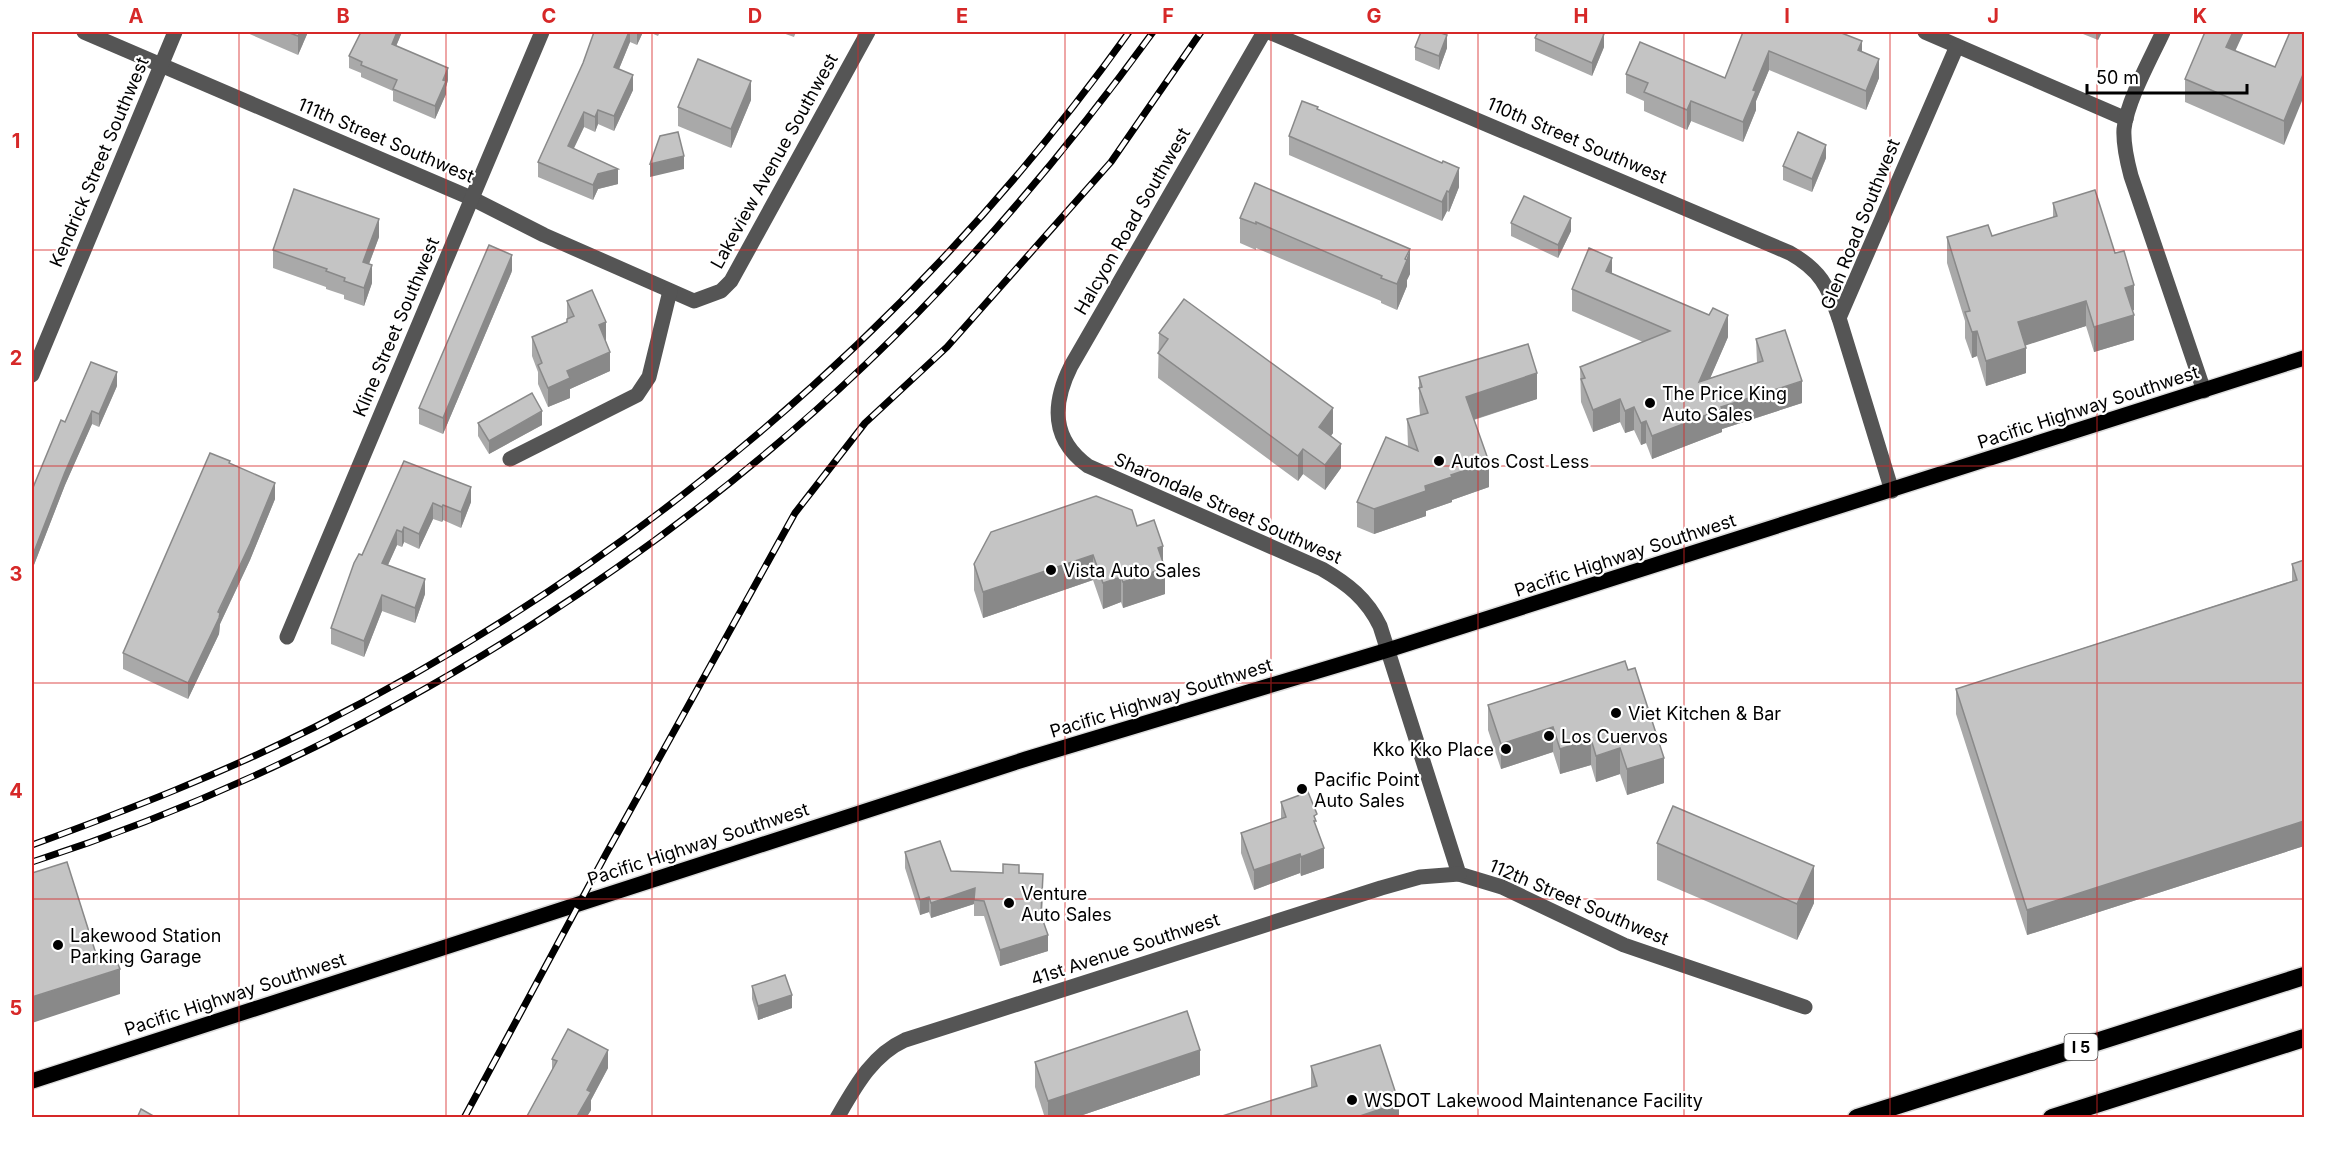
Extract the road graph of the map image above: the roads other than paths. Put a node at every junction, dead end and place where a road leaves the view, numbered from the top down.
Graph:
1 (84, 32) edge
2 (175, 32) edge
3 (542, 32) edge
4 (868, 32) edge
5 (1264, 32) edge
6 (1269, 32) edge
7 (1924, 32) edge
8 (2163, 32) edge
9 (1957, 46) junction
10 (161, 65) junction
11 (2126, 119) junction
12 (471, 198) junction
13 (670, 291) junction
14 (1839, 318) junction
15 (2304, 358) edge
16 (32, 375) edge
17 (2204, 391) junction
18 (1064, 436) joint
19 (510, 459) dead end
20 (1892, 491) junction
21 (287, 637) dead end
22 (1388, 650) junction
23 (1459, 874) junction
24 (2304, 976) edge
25 (1805, 1007) dead end
26 (2304, 1038) edge
27 (32, 1081) edge
28 (837, 1118) edge
29 (1857, 1118) edge
30 (2052, 1118) edge

1 - 10 street, 111th Street Southwest
2 - 10 street, Kendrick Street Southwest
3 - 12 street, Kline Street Southwest
4 - 13 street, Lakeview Avenue Southwest
5 - 18 street, Halcyon Road Southwest
6 - 14 street, 110th Street Southwest
7 - 9 street
8 - 11 street
9 - 11 street
9 - 14 street, Glen Road Southwest
10 - 12 street, 111th Street Southwest
10 - 16 street, Kendrick Street Southwest
11 - 17 street
12 - 13 street, 111th Street Southwest
12 - 21 street, Kline Street Southwest
13 - 19 street
14 - 20 street, Glen Road Southwest
15 - 17 main road, Pacific Highway Southwest
17 - 20 main road, Pacific Highway Southwest
18 - 22 street, Sharondale Street Southwest
20 - 22 main road, Pacific Highway Southwest
22 - 23 street
22 - 27 main road, Pacific Highway Southwest
23 - 25 street, 112th Street Southwest
23 - 28 street, 41st Avenue Southwest
24 - 29 highway, I 5
26 - 30 highway

